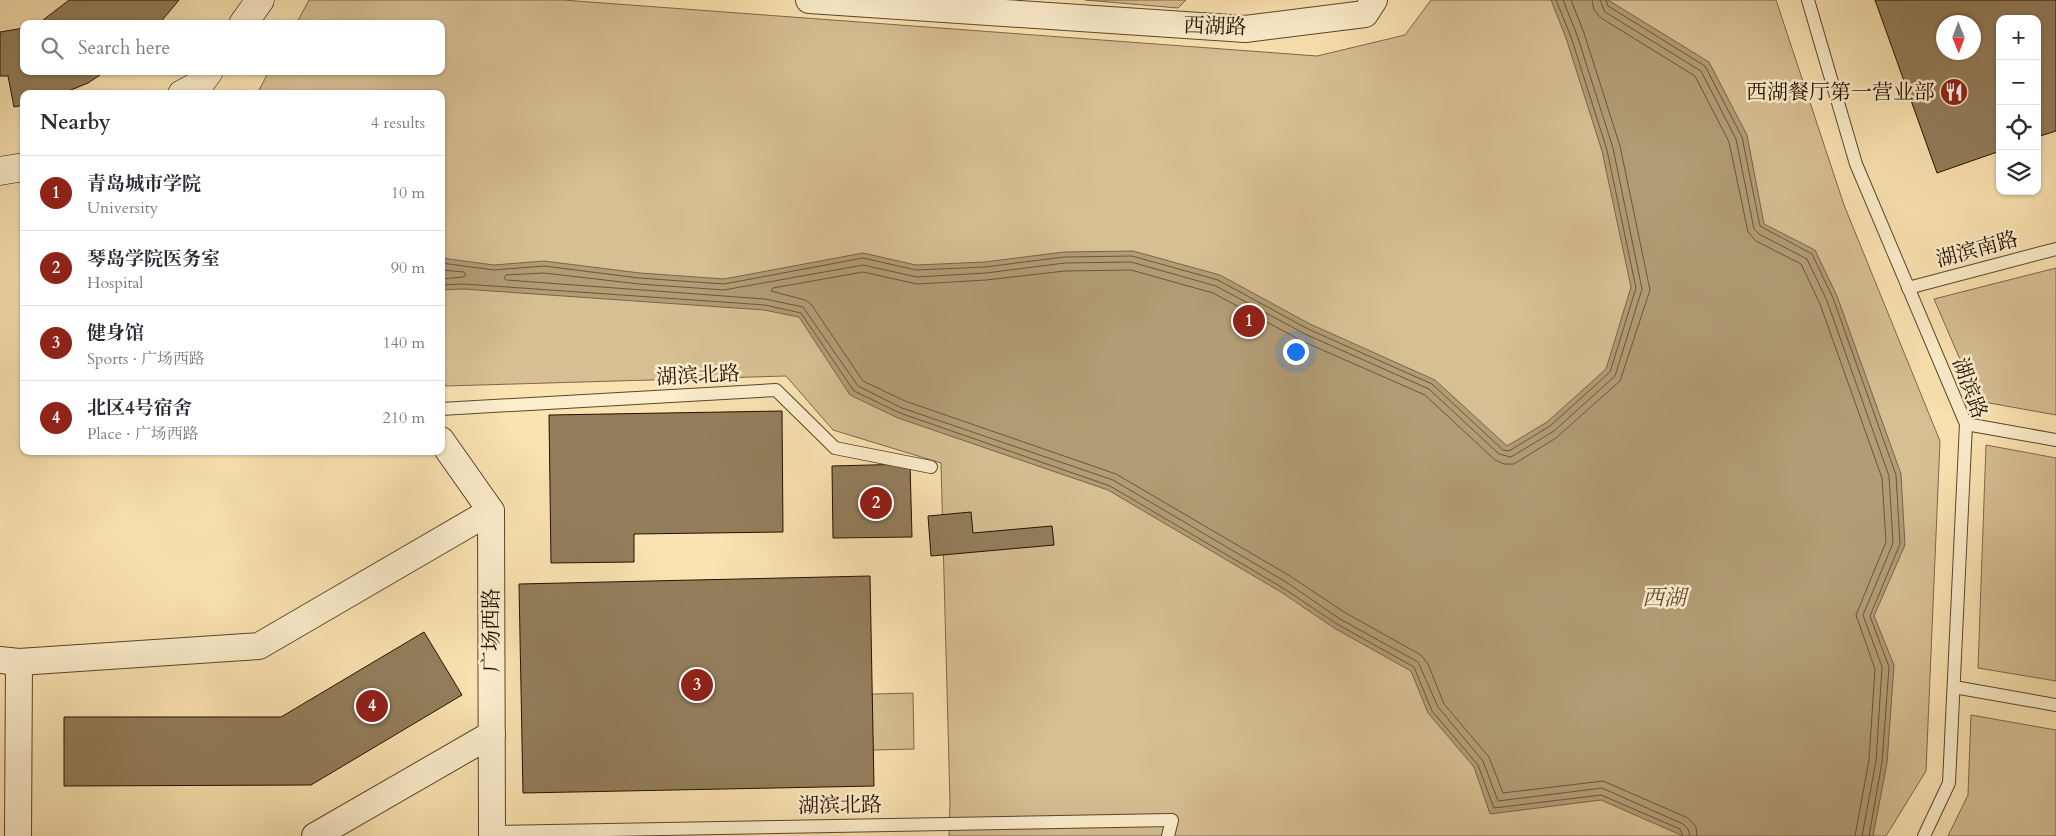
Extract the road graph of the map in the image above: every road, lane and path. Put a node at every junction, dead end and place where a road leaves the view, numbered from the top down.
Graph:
1 (260, 0) edge
2 (824, 0) edge
3 (1374, 0) edge
4 (1808, 0) edge
5 (246, 20) edge
6 (20, 168) edge
7 (0, 171) edge
8 (2056, 249) edge
9 (1908, 288) junction
10 (445, 409) edge
11 (1966, 424) junction
12 (2056, 440) edge
13 (445, 446) edge
14 (931, 467) dead end
15 (491, 511) junction
16 (9, 661) edge
17 (1954, 686) junction
18 (2056, 705) edge
19 (492, 734) junction
20 (492, 834) edge
21 (18, 836) edge
22 (315, 836) edge
23 (1168, 836) edge
24 (1924, 836) edge

1 - 5 street
2 - 3 street, 西湖路
4 - 9 lane, 湖滨路
6 - 7 street
8 - 9 lane, 湖滨南路
9 - 11 lane, 湖滨路
10 - 14 lane, 湖滨北路
11 - 12 lane
11 - 17 lane, 湖滨路
13 - 15 street
15 - 16 street
15 - 19 street, 广场西路
16 - 21 street
17 - 18 lane
17 - 24 lane, 湖滨路
19 - 20 street, 广场西路
19 - 22 street
20 - 23 lane, 湖滨北路

